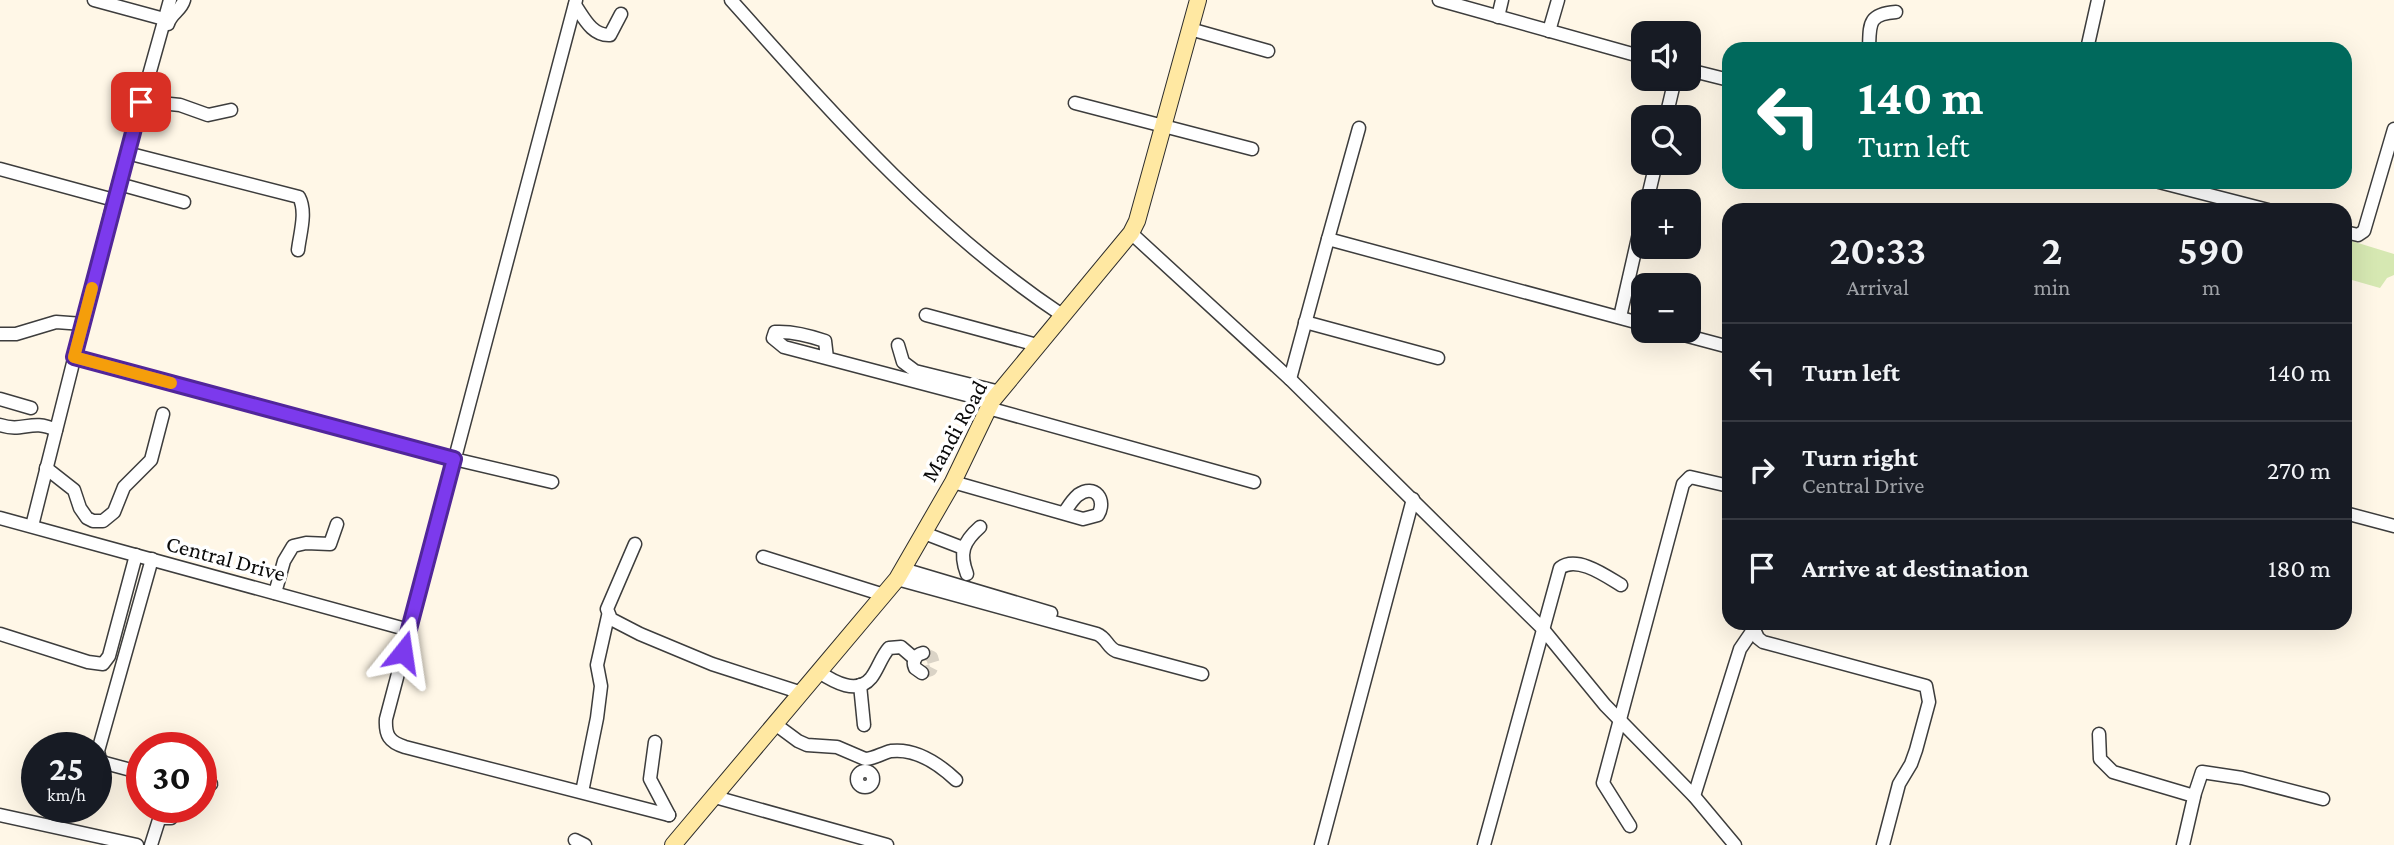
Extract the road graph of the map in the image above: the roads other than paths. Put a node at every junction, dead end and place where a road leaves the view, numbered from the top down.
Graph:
1 (94, 0) edge
2 (170, 0) edge
3 (184, 0) edge
4 (731, 0) edge
5 (1198, 0) edge
6 (1439, 0) edge
7 (1502, 0) edge
8 (1558, 0) edge
9 (2098, 0) edge
10 (575, 3) edge
11 (1896, 12) dead end
12 (621, 14) dead end
13 (1498, 17) junction
14 (164, 19) junction
15 (1190, 29) junction
16 (1549, 31) junction
17 (158, 41) junction
18 (1869, 42) edge
19 (2089, 42) edge
20 (1268, 51) dead end
21 (1631, 54) edge
22 (1701, 73) edge
23 (1722, 78) edge
24 (141, 102) junction
25 (1075, 103) dead end
26 (231, 110) dead end
27 (1165, 125) junction
28 (1359, 128) dead end
29 (2394, 129) edge
30 (1252, 149) dead end
31 (127, 153) junction
32 (0, 169) edge
33 (119, 184) junction
34 (2186, 189) edge
35 (114, 200) junction
36 (184, 202) dead end
37 (2241, 203) edge
38 (1131, 233) junction
39 (2352, 234) edge
40 (1328, 239) junction
41 (298, 250) dead end
42 (1633, 259) edge
43 (926, 314) dead end
44 (1062, 315) junction
45 (1620, 317) junction
46 (1631, 320) edge
47 (1306, 322) junction
48 (83, 324) junction
49 (0, 334) edge
50 (1701, 340) edge
51 (898, 345) dead end
52 (1037, 345) junction
53 (1722, 345) edge
54 (74, 357) junction
55 (827, 358) dead end
56 (1438, 358) dead end
57 (1290, 379) junction
58 (0, 399) edge
59 (994, 401) junction
60 (31, 408) dead end
61 (163, 414) dead end
62 (0, 425) edge
63 (56, 430) junction
64 (454, 459) junction
65 (47, 468) junction
66 (552, 482) dead end
67 (953, 482) junction
68 (1254, 482) dead end
69 (1722, 484) edge
70 (1413, 499) junction
71 (1064, 513) dead end
72 (2352, 515) edge
73 (0, 518) edge
74 (337, 524) dead end
75 (32, 526) junction
76 (2394, 526) edge
77 (980, 527) dead end
78 (924, 533) junction
79 (635, 544) dead end
80 (963, 548) junction
81 (136, 555) junction
82 (763, 556) dead end
83 (152, 559) junction
84 (900, 574) junction
85 (967, 574) dead end
86 (1621, 585) dead end
87 (275, 593) junction
88 (884, 595) junction
89 (608, 615) junction
90 (1071, 619) dead end
91 (1542, 628) junction
92 (409, 630) junction
93 (1750, 630) edge
94 (1754, 630) edge
95 (0, 634) edge
96 (819, 672) junction
97 (922, 673) dead end
98 (1202, 674) dead end
99 (860, 685) junction
100 (802, 693) junction
101 (1619, 722) junction
102 (775, 724) junction
103 (864, 725) dead end
104 (2099, 734) dead end
105 (655, 742) dead end
106 (126, 769) edge
107 (956, 780) dead end
108 (582, 792) junction
109 (1694, 796) junction
110 (2194, 796) junction
111 (715, 797) junction
112 (2323, 800) dead end
113 (0, 815) edge
114 (158, 823) edge
115 (1630, 826) dead end
116 (137, 845) edge
117 (151, 845) edge
118 (673, 845) edge
119 (887, 845) edge
120 (1321, 845) edge
121 (1483, 845) edge
122 (1735, 845) edge
123 (1883, 845) edge
124 (2183, 845) edge

1 - 14 street
2 - 14 street
3 - 17 street
4 - 44 street
5 - 15 street, Mandi Road
6 - 13 street
7 - 13 street
8 - 16 street
9 - 19 street
10 - 12 street
10 - 64 street
11 - 18 street
13 - 16 street
14 - 17 street
15 - 20 street
15 - 27 street, Mandi Road
16 - 21 street
17 - 24 street
22 - 23 street
24 - 26 street
24 - 31 street
25 - 27 street
27 - 30 street
27 - 38 street, Mandi Road
28 - 40 street
29 - 39 street
31 - 33 street
31 - 41 street
32 - 35 street
33 - 35 street
33 - 36 street
34 - 37 street
35 - 48 street
38 - 44 street, Mandi Road
38 - 57 street
40 - 45 street
40 - 47 street
42 - 45 street
43 - 52 street
44 - 52 street, Mandi Road
45 - 46 street
47 - 56 street
47 - 57 street
48 - 49 street
48 - 54 street
50 - 53 street
51 - 59 street
52 - 59 street, Mandi Road
54 - 63 street
54 - 64 street
55 - 59 street
57 - 70 street
58 - 60 street
59 - 67 street, Mandi Road
59 - 68 street
61 - 65 street
62 - 63 street
63 - 65 street
64 - 66 street
64 - 92 street
65 - 75 street
67 - 71 street
67 - 78 street, Mandi Road
69 - 101 street
70 - 91 street
70 - 120 street
72 - 76 street
73 - 75 street, Central Drive
74 - 87 street
75 - 81 street, Central Drive
77 - 80 street
78 - 80 street
78 - 84 street, Mandi Road
79 - 89 street
80 - 85 street
81 - 83 street, Central Drive
81 - 95 street
82 - 88 street
83 - 87 street, Central Drive
83 - 106 street
84 - 88 street, Mandi Road
84 - 90 street
84 - 98 street
86 - 91 street
87 - 92 street, Central Drive
88 - 96 street, Mandi Road
89 - 100 street
89 - 108 street
91 - 101 street
91 - 121 street
92 - 108 street
93 - 109 street
94 - 123 street
96 - 99 street
96 - 100 street, Mandi Road
97 - 99 street
99 - 103 street
100 - 102 street, Mandi Road
101 - 109 street
101 - 115 street
102 - 107 street
102 - 111 street, Mandi Road
104 - 110 street
105 - 108 street
109 - 122 street
110 - 112 street
110 - 124 street
111 - 118 street, Mandi Road
111 - 119 street
113 - 116 street
114 - 117 street

